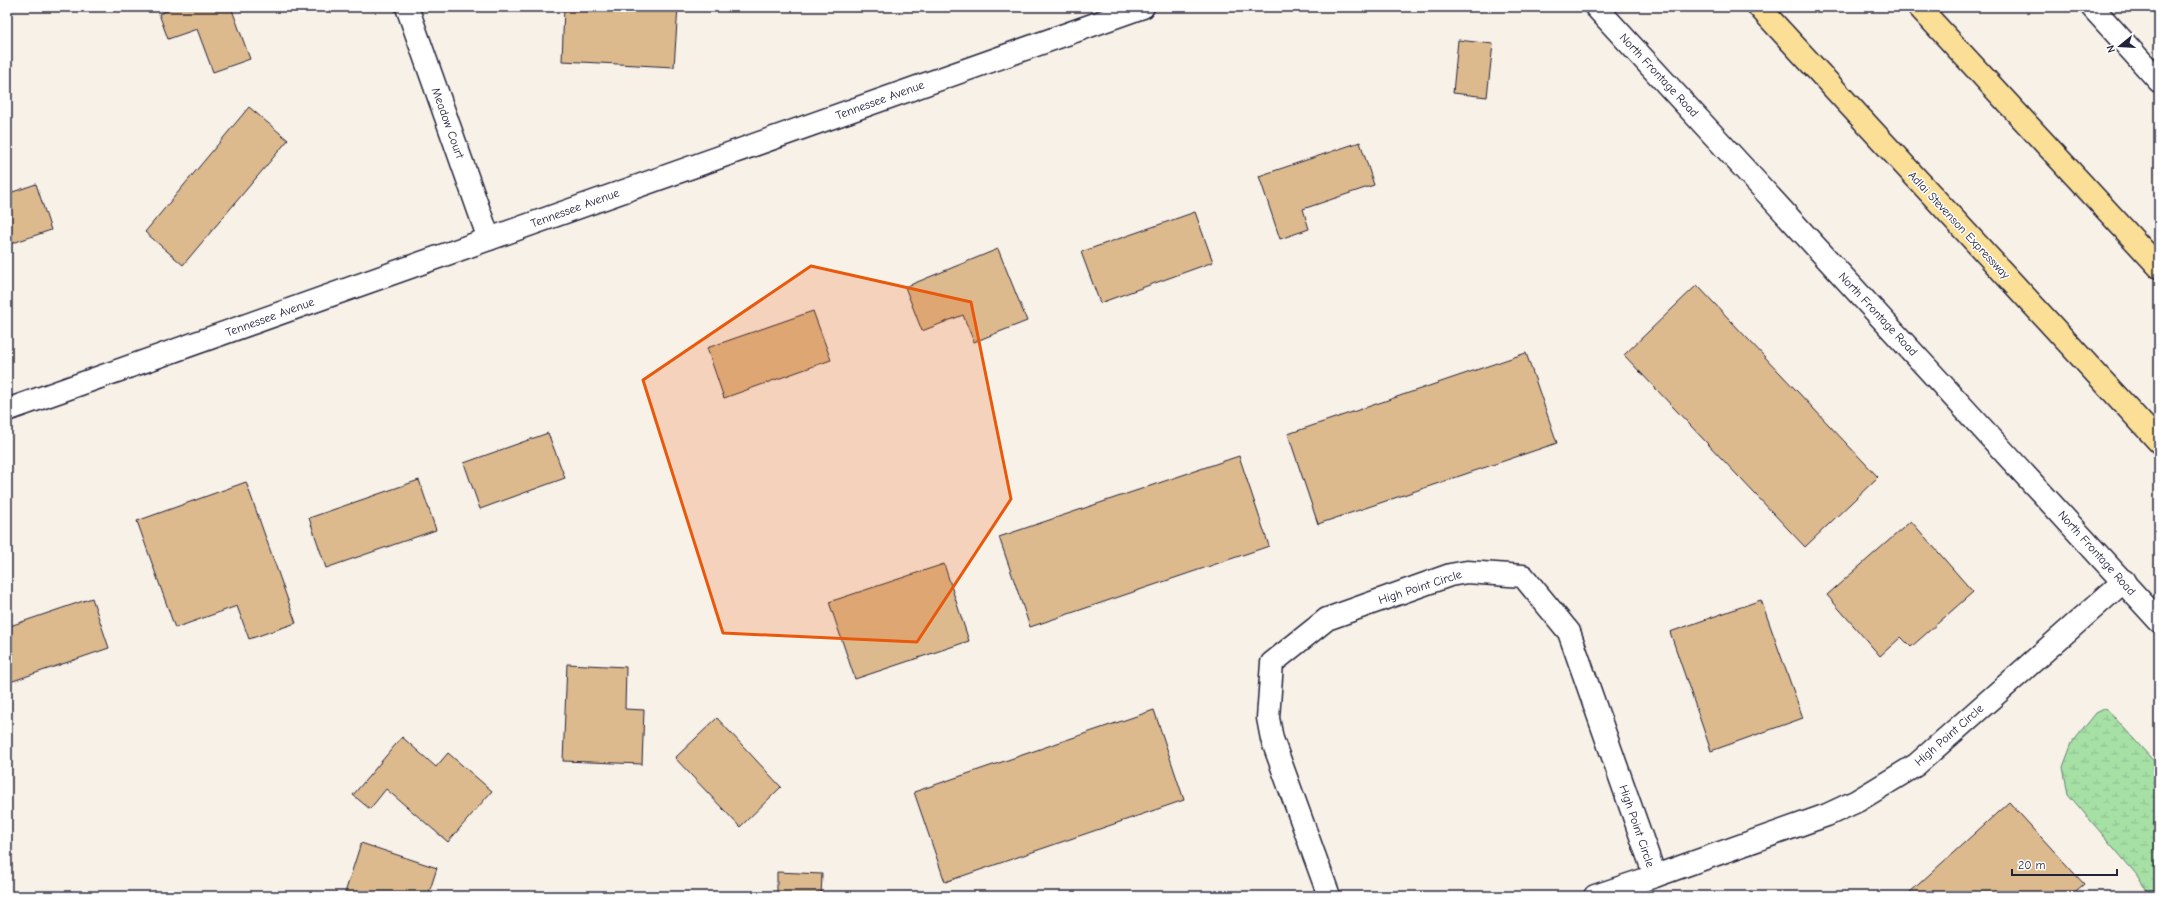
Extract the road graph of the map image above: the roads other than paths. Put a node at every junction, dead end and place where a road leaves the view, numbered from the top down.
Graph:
1 (407, 7) edge
2 (1143, 7) edge
3 (1596, 7) edge
4 (1759, 7) edge
5 (1919, 7) edge
6 (2092, 7) edge
7 (2159, 81) edge
8 (489, 239) junction
9 (2159, 268) edge
10 (7, 410) edge
11 (2159, 442) edge
12 (2124, 581) junction
13 (2159, 621) edge
14 (1654, 876) junction
15 (1329, 896) edge
16 (1596, 896) edge

1 - 8 street, Meadow Court
2 - 8 street, Tennessee Avenue
3 - 12 street, North Frontage Road
4 - 11 highway, Adlai Stevenson Expressway
5 - 9 highway
6 - 7 street
8 - 10 street, Tennessee Avenue
12 - 13 street, North Frontage Road
12 - 14 street, High Point Circle
14 - 15 street, High Point Circle
14 - 16 street, High Point Circle

